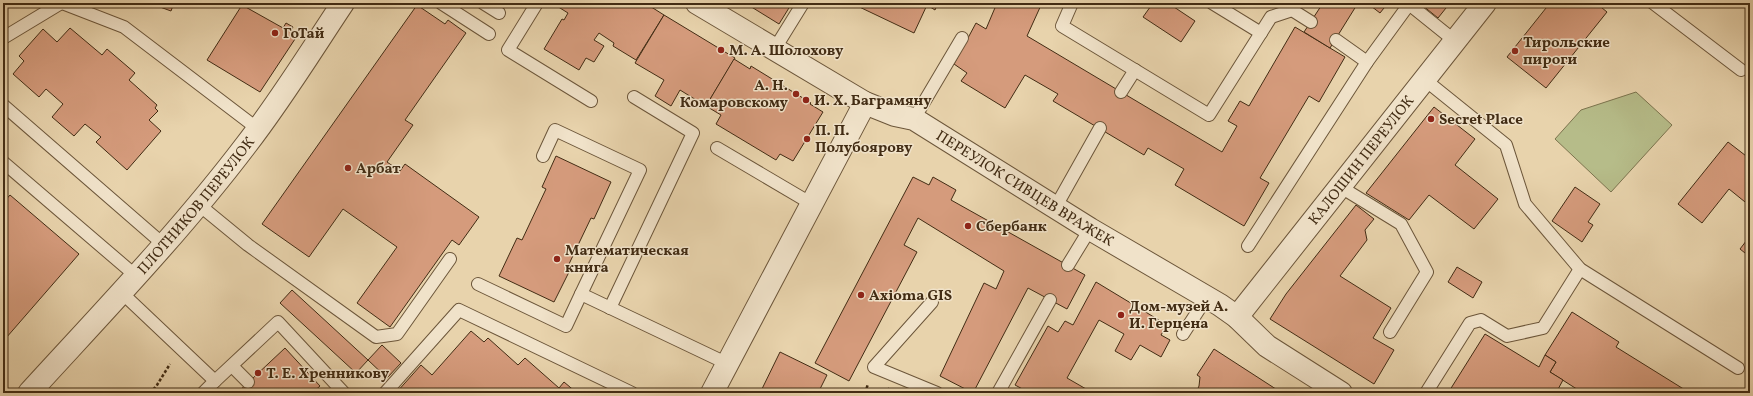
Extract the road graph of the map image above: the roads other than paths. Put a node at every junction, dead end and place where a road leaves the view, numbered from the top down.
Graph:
1 (61, 3) edge
2 (343, 3) edge
3 (441, 3) edge
4 (483, 3) edge
5 (536, 3) edge
6 (697, 3) edge
7 (803, 3) edge
8 (1072, 3) edge
9 (1212, 3) edge
10 (1409, 3) edge
11 (1485, 3) edge
12 (1653, 3) edge
13 (499, 13) dead end
14 (1311, 22) dead end
15 (1261, 33) junction
16 (489, 34) dead end
17 (3, 38) edge
18 (962, 38) dead end
19 (1336, 40) dead end
20 (1455, 41) junction
21 (774, 50) junction
22 (1367, 62) junction
23 (1135, 70) junction
24 (1741, 70) dead end
25 (1424, 80) junction
26 (1122, 92) dead end
27 (634, 98) dead end
28 (591, 101) dead end
29 (865, 103) junction
30 (3, 105) edge
31 (914, 120) junction
32 (258, 128) junction
33 (1100, 128) dead end
34 (717, 148) dead end
35 (543, 156) dead end
36 (3, 162) edge
37 (1339, 186) junction
38 (198, 204) junction
39 (812, 204) junction
40 (1055, 208) junction
41 (1090, 229) junction
42 (163, 244) junction
43 (1248, 246) dead end
44 (450, 259) dead end
45 (1068, 265) dead end
46 (1580, 269) junction
47 (136, 276) junction
48 (478, 284) dead end
49 (121, 292) junction
50 (581, 294) junction
51 (1207, 297) junction
52 (1050, 300) dead end
53 (932, 302) dead end
54 (610, 308) junction
55 (1237, 317) junction
56 (1390, 332) dead end
57 (1183, 334) dead end
58 (726, 363) junction
59 (232, 366) junction
60 (1738, 368) dead end
61 (215, 381) junction
62 (248, 382) dead end
63 (1330, 390) edge
64 (29, 393) edge
65 (203, 393) edge
66 (344, 393) edge
67 (385, 393) edge
68 (632, 393) edge
69 (712, 393) edge
70 (937, 393) edge
71 (998, 393) edge
72 (1426, 393) edge

1 - 17 lane
1 - 32 lane
2 - 32 street, ПЛОТНИКОВ ПЕРЕУЛОК
3 - 16 lane
4 - 13 lane
5 - 28 lane
6 - 21 street, ПЕРЕУЛОК СИВЦЕВ ВРАЖЕК
7 - 21 lane
8 - 23 lane
9 - 15 lane
10 - 20 lane
10 - 22 lane
11 - 20 street, КАЛОШИН ПЕРЕУЛОК
12 - 24 lane
14 - 15 lane
15 - 23 lane
18 - 31 lane
19 - 22 lane
20 - 25 street, КАЛОШИН ПЕРЕУЛОК
21 - 29 street, ПЕРЕУЛОК СИВЦЕВ ВРАЖЕК
22 - 43 lane
23 - 26 lane
25 - 37 street, КАЛОШИН ПЕРЕУЛОК
25 - 46 lane
27 - 54 lane
29 - 31 street, ПЕРЕУЛОК СИВЦЕВ ВРАЖЕК
29 - 39 street
30 - 42 lane
31 - 40 street, ПЕРЕУЛОК СИВЦЕВ ВРАЖЕК
32 - 38 street, ПЛОТНИКОВ ПЕРЕУЛОК
33 - 40 lane
34 - 39 lane
35 - 50 lane
36 - 47 lane
37 - 55 street, КАЛОШИН ПЕРЕУЛОК
37 - 56 lane
38 - 42 street, ПЛОТНИКОВ ПЕРЕУЛОК
38 - 44 lane
39 - 58 street
40 - 41 street, ПЕРЕУЛОК СИВЦЕВ ВРАЖЕК
41 - 45 lane
41 - 51 street, ПЕРЕУЛОК СИВЦЕВ ВРАЖЕК
42 - 47 street, ПЛОТНИКОВ ПЕРЕУЛОК
46 - 60 lane
46 - 72 lane
47 - 49 street, ПЛОТНИКОВ ПЕРЕУЛОК
48 - 50 lane
49 - 61 lane
49 - 64 street, ПЛОТНИКОВ ПЕРЕУЛОК
50 - 54 lane
51 - 55 street, ПЕРЕУЛОК СИВЦЕВ ВРАЖЕК
51 - 57 lane
52 - 71 lane
53 - 70 lane
54 - 58 lane
55 - 63 street, ПЕРЕУЛОК СИВЦЕВ ВРАЖЕК
58 - 69 street
59 - 61 lane
59 - 62 lane
59 - 66 lane
61 - 65 lane
67 - 68 lane

